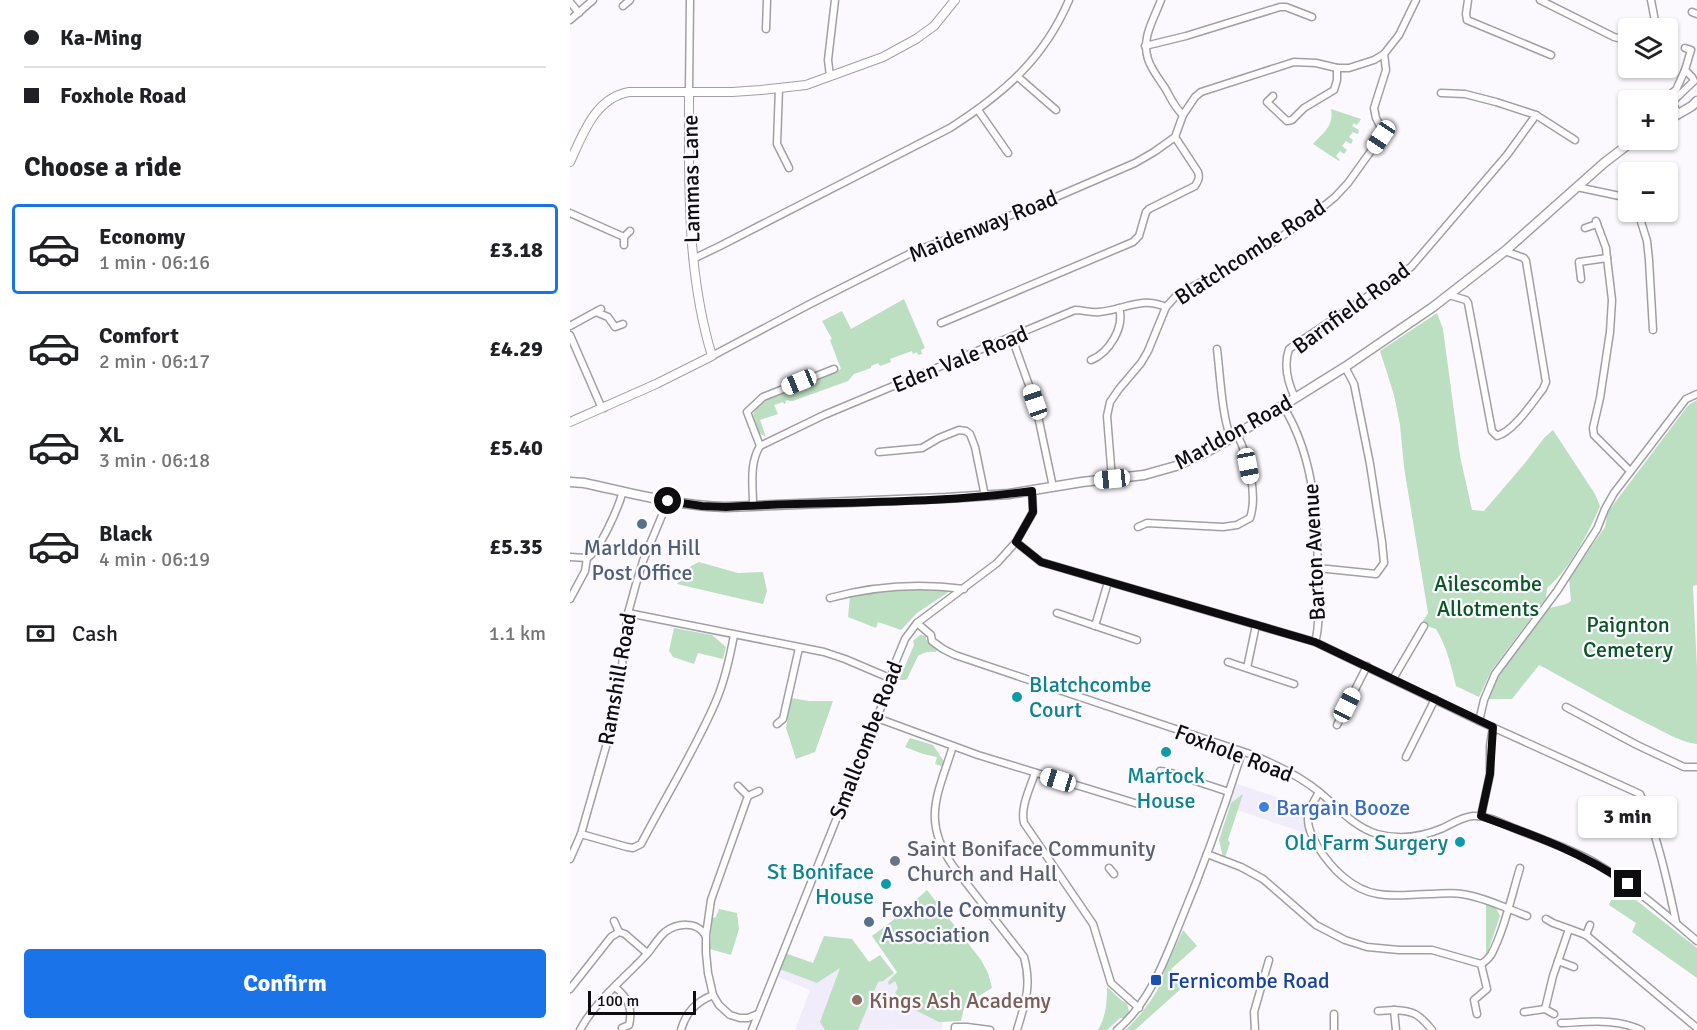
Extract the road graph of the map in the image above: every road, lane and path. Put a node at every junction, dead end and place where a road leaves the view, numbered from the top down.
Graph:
1 (593, 0) edge
2 (630, 0) edge
3 (690, 0) edge
4 (767, 0) edge
5 (836, 0) edge
6 (955, 0) edge
7 (1069, 0) edge
8 (1161, 0) edge
9 (1416, 0) edge
10 (1468, 0) edge
11 (1540, 0) edge
12 (1651, 0) edge
13 (570, 2) edge
14 (623, 6) dead end
15 (579, 13) junction
16 (1312, 17) dead end
17 (1654, 18) edge
18 (570, 20) edge
19 (766, 29) dead end
20 (1618, 38) edge
21 (1146, 46) junction
22 (1685, 48) dead end
23 (1384, 54) junction
24 (1551, 55) dead end
25 (1337, 68) junction
26 (1685, 70) junction
27 (830, 76) junction
28 (1018, 77) junction
29 (1695, 80) edge
30 (779, 88) junction
31 (1676, 90) edge
32 (689, 92) junction
33 (1441, 93) dead end
34 (1274, 96) dead end
35 (1678, 96) edge
36 (1697, 101) edge
37 (978, 110) junction
38 (1056, 110) dead end
39 (1678, 114) edge
40 (1183, 115) junction
41 (1536, 115) junction
42 (1175, 137) junction
43 (1575, 140) dead end
44 (1622, 150) edge
45 (1008, 153) dead end
46 (570, 162) edge
47 (789, 168) dead end
48 (1576, 187) junction
49 (1618, 196) edge
50 (570, 213) edge
51 (1641, 222) edge
52 (1585, 228) dead end
53 (630, 231) dead end
54 (624, 237) junction
55 (624, 245) dead end
56 (1505, 250) junction
57 (693, 258) junction
58 (1607, 258) junction
59 (1581, 279) dead end
60 (1449, 295) junction
61 (1166, 307) junction
62 (1119, 308) junction
63 (941, 323) dead end
64 (623, 324) dead end
65 (570, 326) edge
66 (1653, 330) dead end
67 (570, 335) edge
68 (1012, 338) junction
69 (1217, 349) dead end
70 (712, 356) junction
71 (1090, 360) dead end
72 (1345, 367) junction
73 (834, 369) dead end
74 (1697, 394) edge
75 (1295, 398) junction
76 (1284, 406) junction
77 (604, 408) junction
78 (570, 422) edge
79 (1234, 436) junction
80 (760, 446) junction
81 (879, 452) dead end
82 (1630, 471) junction
83 (1112, 479) junction
84 (570, 482) edge
85 (1053, 486) junction
86 (623, 491) junction
87 (1032, 491) junction
88 (985, 496) junction
89 (668, 501) junction
90 (753, 505) junction
91 (1138, 527) dead end
92 (1016, 542) junction
93 (570, 557) edge
94 (587, 558) junction
95 (1318, 568) junction
96 (1108, 582) junction
97 (964, 590) junction
98 (830, 598) dead end
99 (570, 599) edge
100 (628, 613) junction
101 (1057, 614) dead end
102 (917, 623) junction
103 (1095, 626) junction
104 (1256, 626) junction
105 (1424, 626) dead end
106 (734, 635) junction
107 (1137, 640) dead end
108 (1315, 642) junction
109 (799, 648) junction
110 (1228, 662) dead end
111 (1367, 666) junction
112 (1247, 668) junction
113 (892, 679) junction
114 (1393, 679) junction
115 (1294, 684) dead end
116 (1435, 699) junction
117 (1566, 707) dead end
118 (877, 718) junction
119 (1479, 721) junction
120 (777, 724) dead end
121 (1337, 725) dead end
122 (1493, 727) junction
123 (953, 746) junction
124 (1242, 752) junction
125 (1406, 758) dead end
126 (1697, 767) edge
127 (1160, 771) dead end
128 (1035, 773) junction
129 (738, 786) dead end
130 (759, 791) dead end
131 (1229, 792) junction
132 (1319, 792) junction
133 (748, 796) junction
134 (1138, 804) dead end
135 (1481, 816) junction
136 (581, 834) junction
137 (1207, 854) junction
138 (570, 859) edge
139 (1109, 868) dead end
140 (1520, 868) dead end
141 (1114, 874) dead end
142 (1507, 909) junction
143 (1527, 916) dead end
144 (1546, 919) dead end
145 (614, 921) dead end
146 (1676, 922) junction
147 (1590, 925) dead end
148 (1569, 929) junction
149 (619, 932) junction
150 (706, 935) junction
151 (1586, 935) junction
152 (1697, 941) edge
153 (647, 953) junction
154 (1269, 960) dead end
155 (1558, 961) junction
156 (1481, 964) junction
157 (1574, 967) dead end
158 (1263, 981) junction
159 (1272, 983) dead end
160 (615, 987) junction
161 (570, 989) edge
162 (713, 995) junction
163 (1139, 1008) junction
164 (1394, 1010) junction
165 (1545, 1010) junction
166 (1378, 1011) dead end
167 (1524, 1012) dead end
168 (758, 1014) junction
169 (1334, 1014) dead end
170 (1477, 1014) dead end
171 (1554, 1014) dead end
172 (1561, 1023) dead end
173 (632, 1027) edge
174 (622, 1028) dead end
175 (1697, 1028) edge
176 (580, 1030) edge
177 (681, 1030) edge
178 (752, 1030) edge
179 (956, 1030) edge
180 (990, 1030) edge
181 (1017, 1030) edge
182 (1117, 1030) edge
183 (1255, 1030) edge
184 (1333, 1030) edge
185 (1396, 1030) edge
186 (1432, 1030) edge
187 (1641, 1030) edge

1 - 15 street
2 - 14 street
3 - 32 street, Lammas Lane
4 - 19 street
5 - 27 street
6 - 27 street
7 - 28 street
8 - 21 street
9 - 23 street
10 - 24 street
11 - 20 street
12 - 17 street
13 - 15 street
15 - 18 street
16 - 21 street
21 - 40 street
22 - 26 street
23 - 25 street
23 - 61 street, Blatchcombe Road
25 - 34 street
25 - 40 street
26 - 29 street
26 - 31 street
27 - 30 street
28 - 37 street
28 - 38 street
29 - 35 street
30 - 32 street
30 - 47 street
32 - 46 street
32 - 57 street, Lammas Lane
33 - 41 street
36 - 39 main road
37 - 45 street
37 - 57 street
40 - 42 street
41 - 43 street
41 - 75 street, Barnfield Road
42 - 63 street
42 - 70 street, Maidenway Road
44 - 48 main road, Marldon Road
48 - 49 street
48 - 56 main road, Marldon Road
50 - 54 street
51 - 66 street
52 - 58 street
53 - 54 street
54 - 55 street
56 - 60 main road, Marldon Road
56 - 60 street
57 - 70 street, Lammas Lane
58 - 59 street
58 - 82 street
60 - 72 main road, Marldon Road
61 - 62 street, Eden Vale Road
61 - 83 street, Blatchcombe Road
62 - 68 street, Eden Vale Road
62 - 71 street
64 - 65 street
67 - 77 street
68 - 80 street, Eden Vale Road
68 - 85 street
69 - 79 street
70 - 77 street, Maidenway Road
72 - 75 main road, Marldon Road
72 - 95 street
73 - 80 street
74 - 82 street
75 - 76 main road, Marldon Road
76 - 79 main road, Marldon Road
76 - 95 street, Barton Avenue
77 - 78 street, Maidenway Road
79 - 83 main road, Marldon Road
79 - 91 street
80 - 90 street
81 - 88 street
82 - 119 street
83 - 85 main road, Marldon Road
84 - 86 main road, Marldon Road
85 - 87 main road, Marldon Road
86 - 89 main road, Marldon Road
86 - 94 street
87 - 88 main road, Marldon Road
87 - 92 street, Smallcombe Road
88 - 90 main road, Marldon Road
89 - 90 main road, Marldon Road
89 - 100 street, Ramshill Road
92 - 96 street
92 - 97 street, Smallcombe Road
93 - 94 street
94 - 99 street
95 - 108 street, Barton Avenue
96 - 103 street
96 - 104 street
97 - 98 street
97 - 102 street, Smallcombe Road
100 - 106 street
100 - 136 street, Ramshill Road
101 - 103 street
102 - 113 street, Smallcombe Road
102 - 124 street, Foxhole Road
103 - 107 street
104 - 108 street
104 - 112 street
105 - 114 street
106 - 109 street
106 - 136 street
108 - 111 street, Barton Avenue
109 - 113 street
109 - 120 street
110 - 112 street
111 - 114 street, Barton Avenue
111 - 121 street
112 - 115 street
113 - 118 street, Smallcombe Road
114 - 116 street, Barton Avenue
116 - 119 street, Barton Avenue
116 - 125 street
117 - 126 street
118 - 123 street
118 - 168 street, Smallcombe Road
119 - 122 street, Barton Avenue
122 - 135 street
122 - 146 street, Barton Avenue
123 - 128 street
123 - 181 street
124 - 131 street
124 - 132 street, Foxhole Road
127 - 131 street
128 - 134 street
128 - 163 street
129 - 133 street
130 - 133 street
131 - 137 street
132 - 135 street, Foxhole Road
132 - 142 street
133 - 150 street
135 - 146 street
136 - 138 street, Ramshill Road
137 - 156 street
137 - 163 street
139 - 141 street
140 - 142 street
142 - 143 street
142 - 156 street
144 - 148 street
145 - 149 street
146 - 152 street
147 - 151 street
148 - 151 street
148 - 155 street
149 - 153 street
149 - 161 street
150 - 153 street
150 - 162 street
151 - 175 street
153 - 160 street
154 - 158 street
155 - 157 street
155 - 165 street
156 - 170 street
158 - 159 street
158 - 183 street
160 - 173 street
160 - 176 street
162 - 168 street
162 - 177 street
163 - 182 street
164 - 166 street
164 - 185 street
164 - 186 street
165 - 167 street
165 - 171 street
168 - 178 street, Smallcombe Road
169 - 184 street
172 - 187 street
173 - 174 street
179 - 180 street

